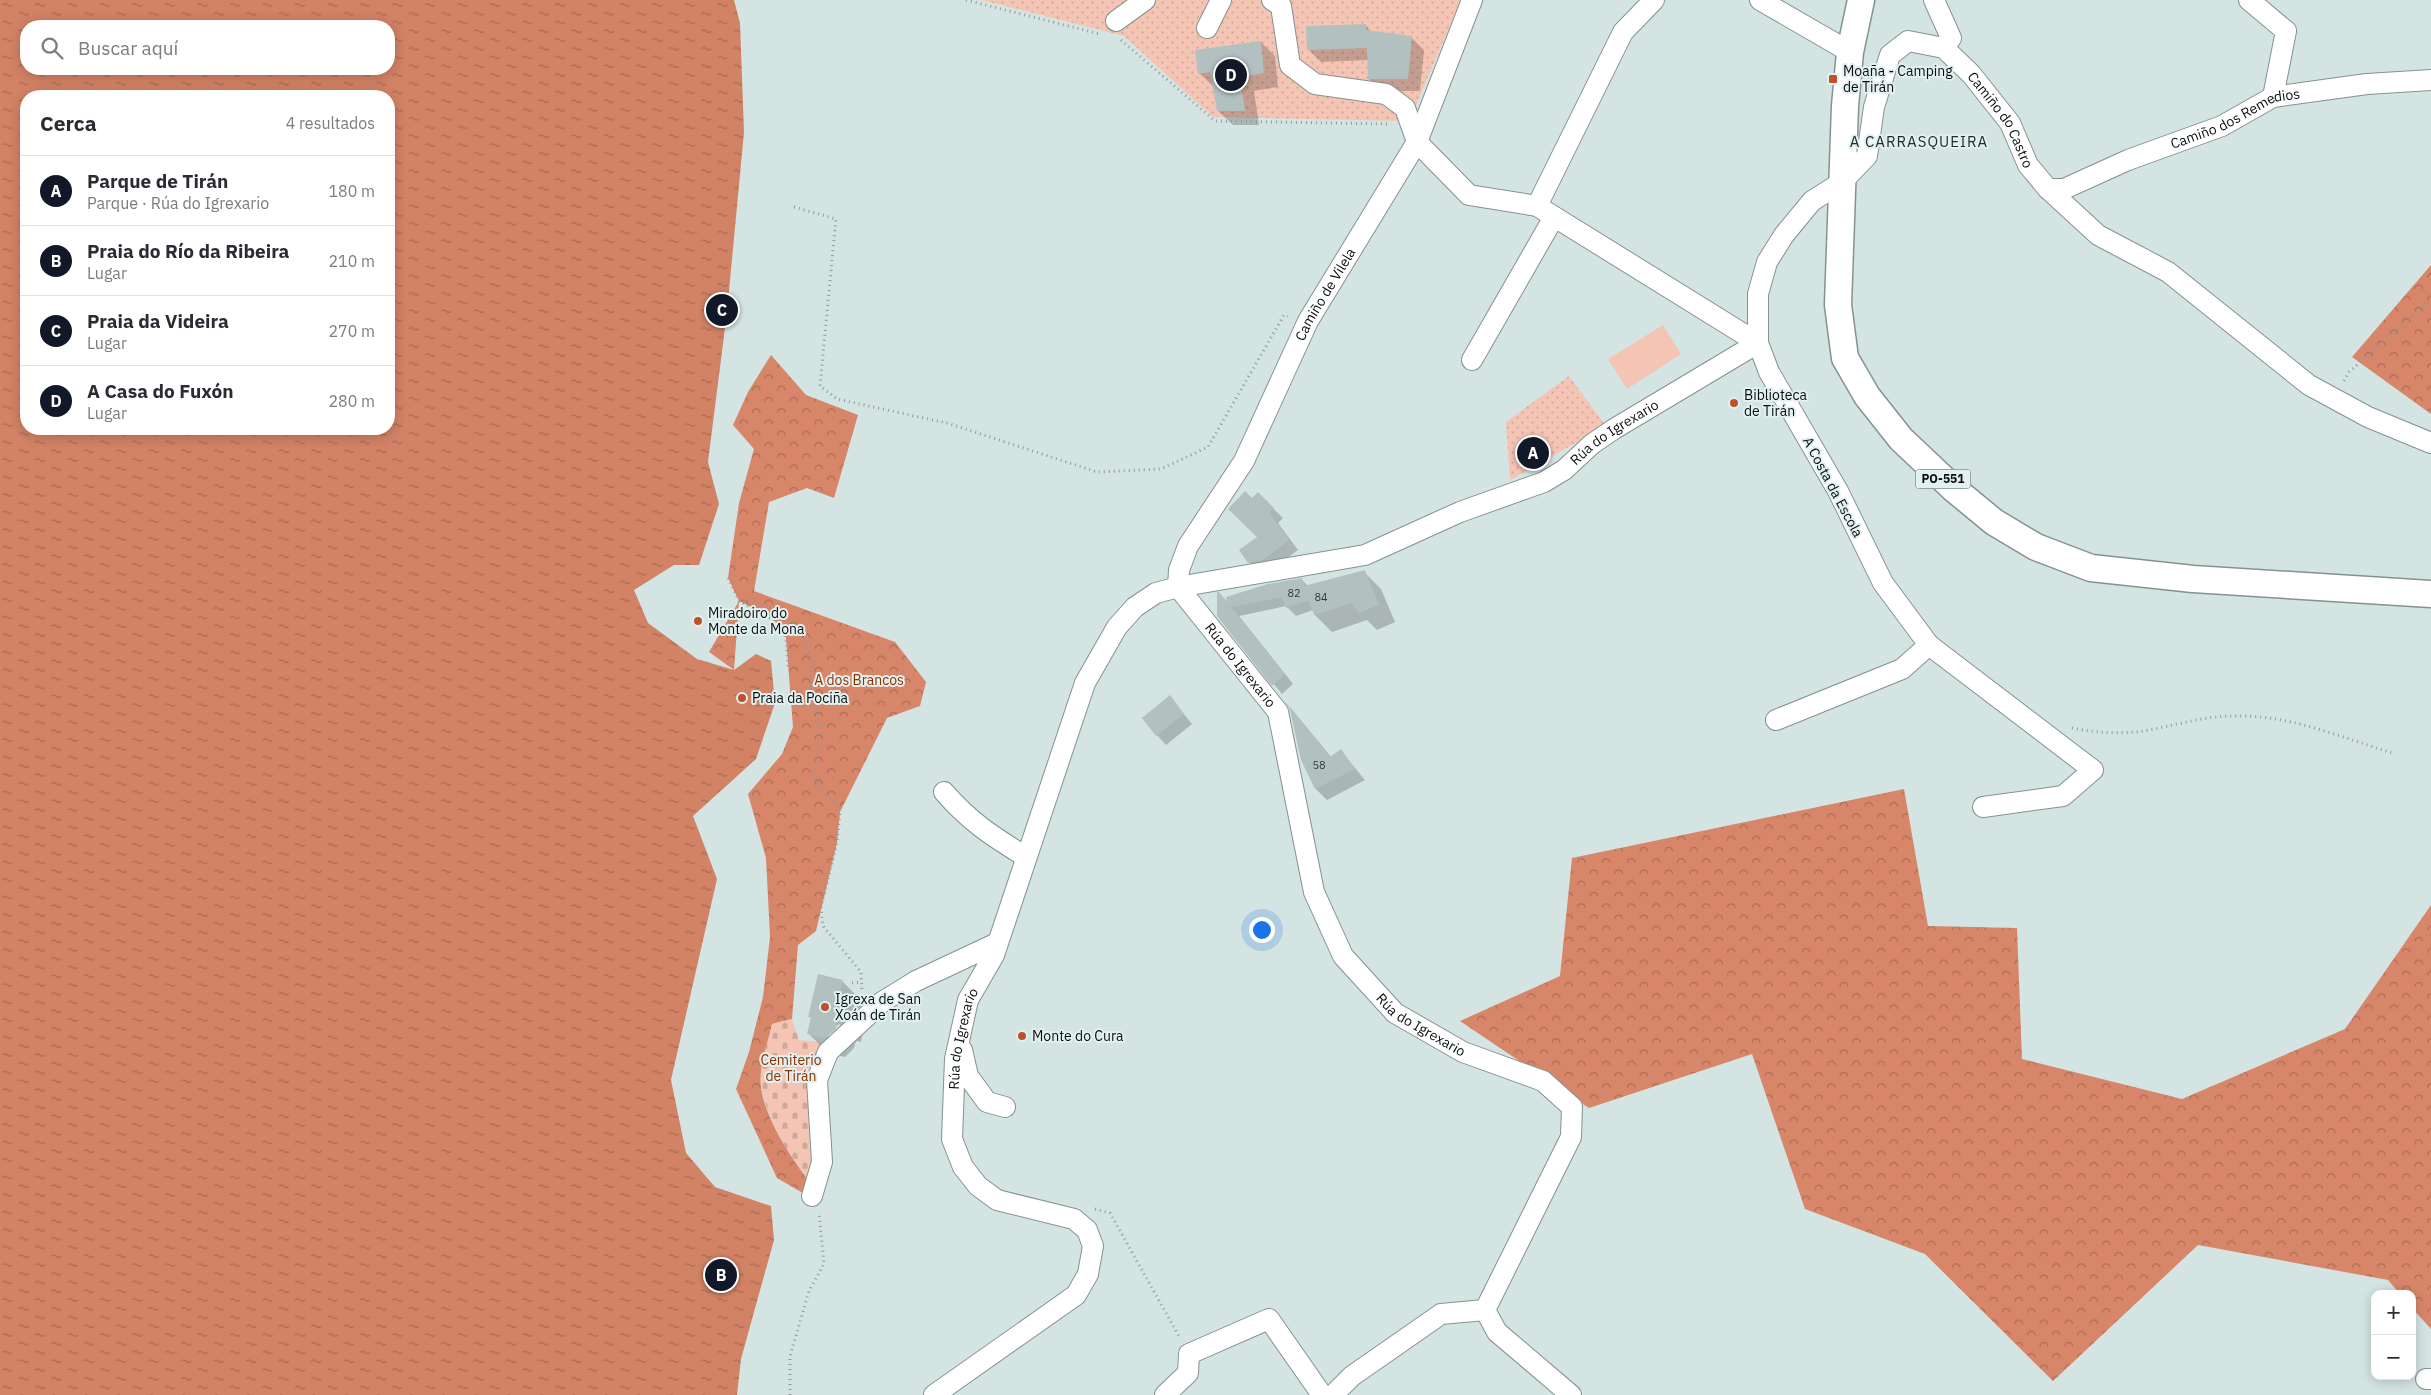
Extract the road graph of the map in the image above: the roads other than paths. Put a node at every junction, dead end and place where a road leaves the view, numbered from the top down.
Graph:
1 (1145, 0) edge
2 (1221, 0) edge
3 (1272, 0) edge
4 (1472, 0) edge
5 (1654, 0) edge
6 (1760, 0) edge
7 (1861, 0) edge
8 (1934, 0) edge
9 (2249, 0) edge
10 (1207, 28) dead end
11 (1110, 31) road end
12 (1944, 48) junction
13 (1850, 52) junction
14 (2431, 80) edge
15 (2273, 97) junction
16 (1417, 142) junction
17 (1842, 182) junction
18 (2048, 189) junction
19 (1536, 206) junction
20 (1554, 217) junction
21 (1758, 343) junction
22 (1472, 360) dead end
23 (2431, 443) edge
24 (1178, 586) junction
25 (2431, 594) edge
26 (1928, 645) junction
27 (1776, 720) dead end
28 (944, 792) dead end
29 (1984, 807) dead end
30 (1026, 857) junction
31 (997, 944) junction
32 (959, 1036) junction
33 (1005, 1107) dead end
34 (812, 1196) road end
35 (1486, 1310) junction
36 (934, 1395) edge
37 (1165, 1395) edge
38 (1322, 1395) edge
39 (1332, 1395) edge
40 (1571, 1395) edge

1 - 11 street
2 - 10 street
3 - 16 street
4 - 16 street, Camiño de Vilela
5 - 19 street
6 - 13 street
7 - 13 main road, PO-551
8 - 12 street
9 - 15 street
12 - 17 street
12 - 18 street, Camiño do Castro
13 - 17 main road, PO-551
14 - 15 street, Camiño dos Remedios
15 - 18 street, Camiño dos Remedios
16 - 19 street
16 - 24 street, Camiño de Vilela
17 - 21 street, A Costa da Escola
17 - 25 main road, PO-551
18 - 23 street, Camiño do Castro
19 - 20 street
20 - 21 street
20 - 22 street
21 - 24 street, Rúa do Igrexario
21 - 26 street, A Costa da Escola
24 - 30 street, Rúa do Igrexario
24 - 35 street, Rúa do Igrexario
26 - 27 street
26 - 29 street, A Costa da Escola
28 - 30 street
30 - 31 street, Rúa do Igrexario
31 - 32 street, Rúa do Igrexario
31 - 34 street
32 - 33 street
32 - 36 street, Rúa do Igrexario
35 - 39 street
35 - 40 street
37 - 38 street

